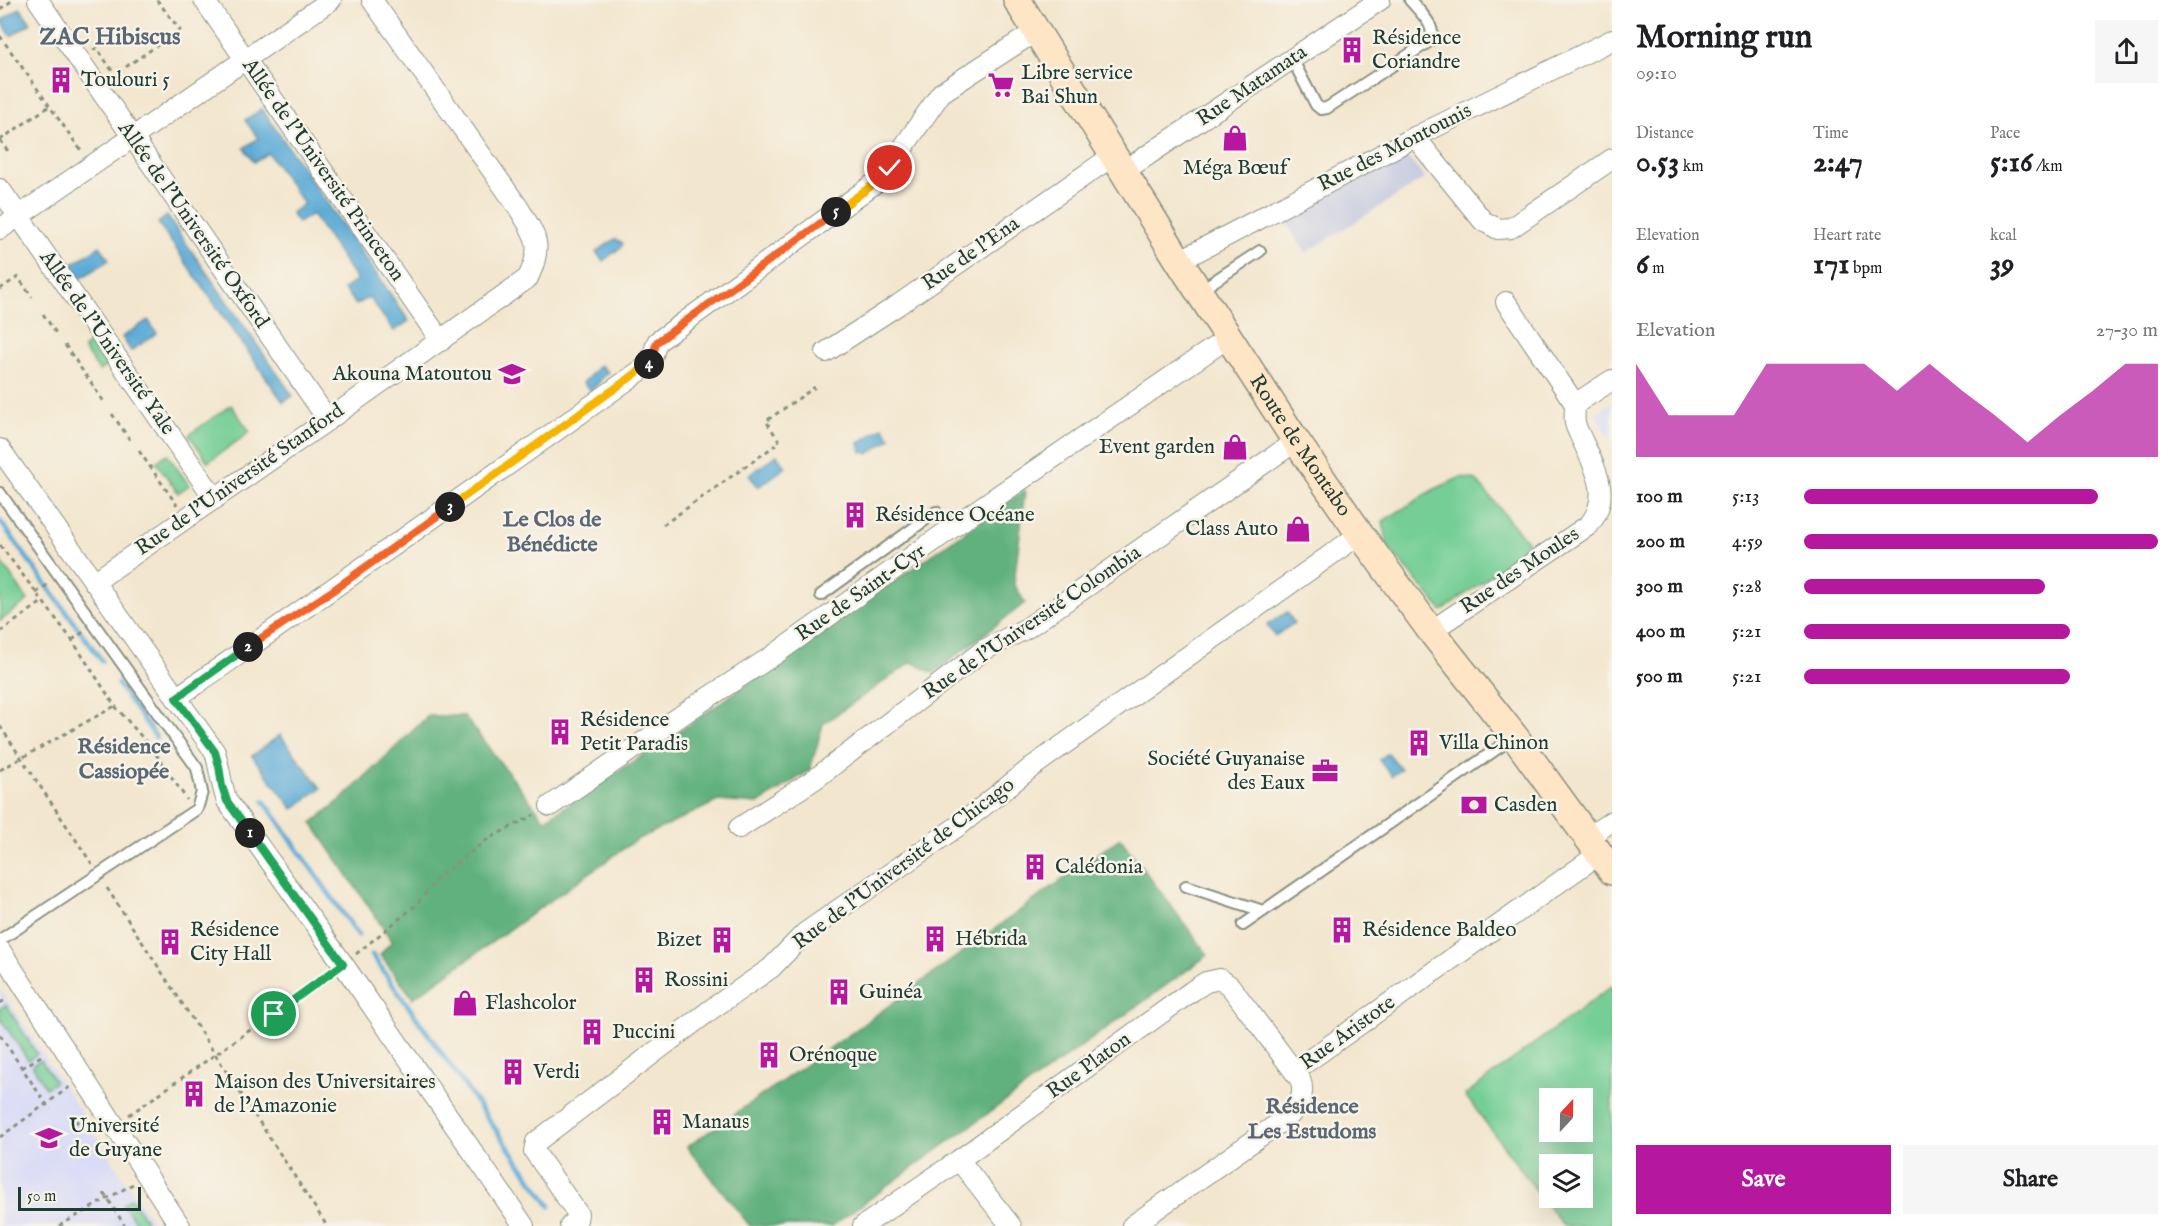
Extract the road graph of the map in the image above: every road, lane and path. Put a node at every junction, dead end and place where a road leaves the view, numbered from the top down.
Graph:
1 (13, 0) edge
2 (38, 0) edge
3 (157, 0) edge
4 (204, 0) edge
5 (331, 0) edge
6 (372, 0) edge
7 (1380, 0) edge
8 (1410, 0) edge
9 (0, 9) edge
10 (1028, 10) edge
11 (0, 36) edge
12 (1612, 40) edge
13 (245, 59) junction
14 (1292, 59) junction
15 (97, 85) junction
16 (49, 106) junction
17 (133, 137) junction
18 (1414, 137) junction
19 (0, 140) edge
20 (10, 154) dead end
21 (84, 155) dead end
22 (1612, 159) edge
23 (1119, 163) junction
24 (0, 189) edge
25 (19, 216) junction
26 (0, 229) edge
27 (1260, 251) dead end
28 (1179, 261) junction
29 (0, 289) edge
30 (1199, 291) junction
31 (32, 297) dead end
32 (1506, 302) dead end
33 (43, 314) dead end
34 (58, 336) dead end
35 (1229, 337) junction
36 (441, 341) junction
37 (65, 345) dead end
38 (825, 351) dead end
39 (1612, 380) edge
40 (815, 387) dead end
41 (104, 402) dead end
42 (1575, 404) junction
43 (112, 414) dead end
44 (328, 420) junction
45 (130, 440) dead end
46 (1296, 441) junction
47 (0, 449) edge
48 (139, 451) dead end
49 (0, 493) edge
50 (215, 499) junction
51 (180, 509) dead end
52 (936, 512) dead end
53 (663, 525) dead end
54 (910, 529) junction
55 (1360, 534) junction
56 (0, 545) edge
57 (924, 548) junction
58 (54, 580) dead end
59 (94, 582) junction
60 (35, 593) junction
61 (820, 595) dead end
62 (42, 602) junction
63 (89, 628) dead end
64 (1431, 631) junction
65 (0, 632) edge
66 (72, 640) junction
67 (176, 698) junction
68 (115, 706) junction
69 (0, 726) edge
70 (1514, 736) junction
71 (21, 758) junction
72 (0, 770) edge
73 (189, 804) dead end
74 (550, 806) joint
75 (1612, 821) edge
76 (739, 828) dead end
77 (1599, 854) edge
78 (92, 865) dead end
79 (1186, 886) dead end
80 (107, 888) dead end
81 (1263, 911) junction
82 (1243, 925) dead end
83 (0, 940) edge
84 (0, 950) edge
85 (349, 959) junction
86 (5, 1000) dead end
87 (0, 1003) edge
88 (0, 1035) edge
89 (215, 1055) junction
90 (41, 1056) dead end
91 (22, 1068) junction
92 (1294, 1071) junction
93 (77, 1082) dead end
94 (46, 1104) junction
95 (50, 1110) dead end
96 (82, 1118) dead end
97 (122, 1119) dead end
98 (75, 1123) dead end
99 (0, 1137) edge
100 (959, 1160) junction
101 (140, 1179) dead end
102 (104, 1193) dead end
103 (108, 1198) junction
104 (151, 1223) dead end
105 (59, 1226) edge
106 (125, 1226) edge
107 (146, 1226) edge
108 (180, 1226) edge
109 (327, 1226) edge
110 (524, 1226) edge
111 (570, 1226) edge
112 (863, 1226) edge
113 (1011, 1226) edge
114 (1132, 1226) edge

1 - 9 path
2 - 15 street, Allée de l'Université Oxford
3 - 15 path
4 - 13 street, Allée de l'Université Princeton
5 - 13 street
6 - 36 street, Rue de l'Université Stanford
7 - 14 street, Rue Matamata
8 - 14 lane
10 - 23 main road, Route de Montabo
10 - 67 street
11 - 16 path
12 - 18 street, Rue des Montounis
13 - 17 street
13 - 36 street, Allée de l'Université Princeton
14 - 23 street, Rue Matamata
15 - 17 street, Allée de l'Université Oxford
16 - 19 path
16 - 21 path
17 - 25 street
17 - 44 street, Allée de l'Université Oxford
18 - 22 street
18 - 28 street, Rue des Montounis
19 - 20 path
23 - 28 main road, Route de Montabo
23 - 38 street, Rue de l'Ena
24 - 25 street, Allée de l'Université Yale
25 - 26 street
25 - 50 street, Allée de l'Université Yale
27 - 30 lane
28 - 30 main road, Route de Montabo
29 - 31 path
30 - 35 main road, Route de Montabo
32 - 42 street, Rue des Moules
33 - 34 path
35 - 46 main road, Route de Montabo
35 - 57 street, Rue de Saint-Cyr
36 - 44 street, Rue de l'Université Stanford
37 - 41 path
39 - 42 street
40 - 53 path
42 - 64 street, Rue des Moules
43 - 45 path
44 - 50 street, Rue de l'Université Stanford
46 - 55 main road, Route de Montabo
46 - 76 street, Rue de l'Université Colombia
47 - 59 street
48 - 51 path
49 - 83 lane
50 - 59 street, Rue de l'Université Stanford
52 - 54 lane
54 - 57 lane
54 - 61 lane
55 - 64 main road, Route de Montabo
55 - 111 street, Rue de l’Université de Chicago
56 - 60 path
57 - 74 street, Rue de Saint-Cyr
58 - 60 path
59 - 67 street
60 - 62 path
62 - 65 path
62 - 66 path
63 - 66 path
64 - 70 main road, Route de Montabo
66 - 68 path
67 - 85 street
68 - 71 path
68 - 73 path
69 - 71 path
70 - 77 main road, Route de Montabo
70 - 81 lane
71 - 72 path
71 - 78 path
74 - 85 path
75 - 77 street, Rue Aristote
77 - 92 street, Rue Aristote
79 - 81 lane
80 - 89 path
81 - 82 lane
84 - 108 street
85 - 89 path
85 - 110 street
86 - 87 path
88 - 91 path
89 - 97 path
89 - 109 path
90 - 91 path
91 - 94 path
92 - 100 street, Rue Platon
92 - 114 street, Rue Aristote
93 - 94 path
94 - 95 path
94 - 99 path
96 - 98 path
100 - 112 street, Rue Platon
100 - 113 street
101 - 103 path
102 - 103 path
103 - 105 path
103 - 106 path
104 - 107 path

